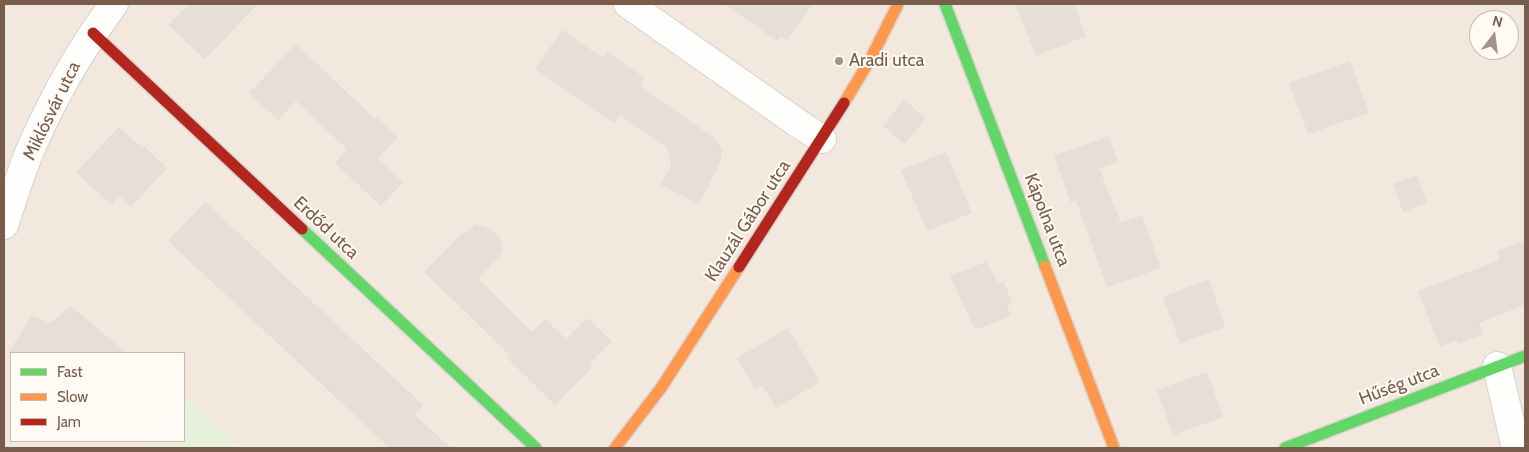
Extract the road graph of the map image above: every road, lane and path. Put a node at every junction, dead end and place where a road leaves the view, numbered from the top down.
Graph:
1 (114, 4) edge
2 (628, 4) edge
3 (898, 4) edge
4 (945, 4) edge
5 (93, 33) junction
6 (822, 138) junction
7 (4, 225) edge
8 (1525, 356) edge
9 (1497, 366) junction
10 (536, 448) edge
11 (615, 448) edge
12 (1114, 448) edge
13 (1285, 448) edge
14 (1516, 448) edge

1 - 5 street, Miklósvár utca
2 - 6 street
3 - 6 street, Klauzál Gábor utca
4 - 12 street, Kápolna utca
5 - 7 street, Miklósvár utca
5 - 10 street, Erdőd utca
6 - 11 street, Klauzál Gábor utca
8 - 9 street, Hűség utca
9 - 13 street, Hűség utca
9 - 14 street

